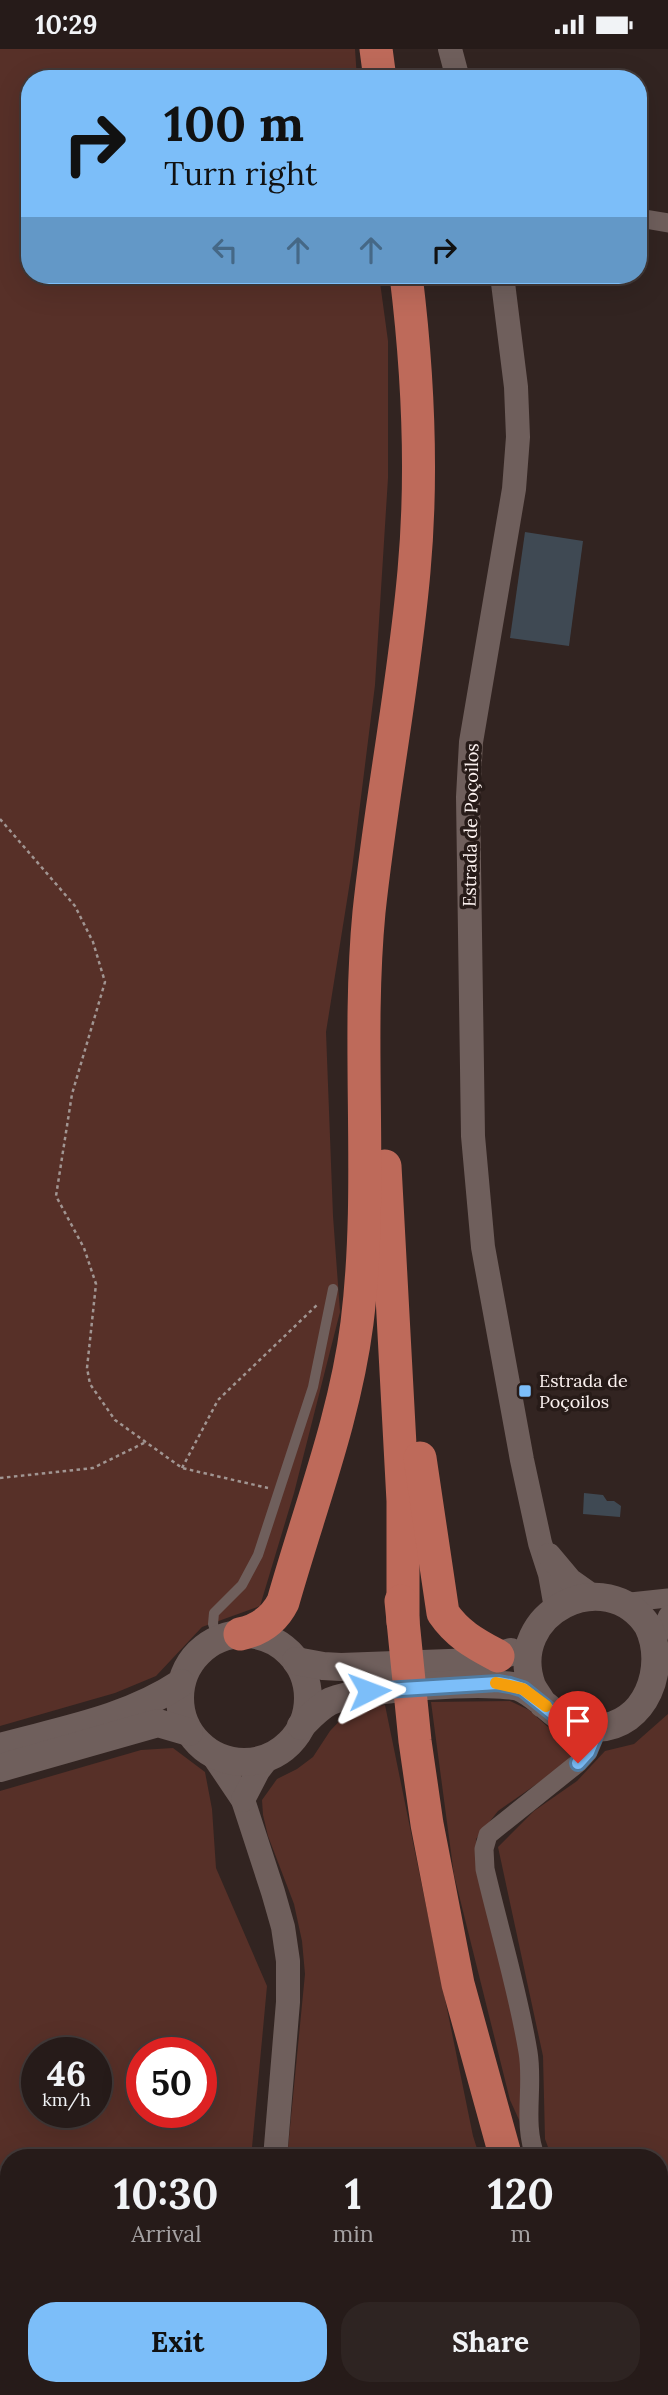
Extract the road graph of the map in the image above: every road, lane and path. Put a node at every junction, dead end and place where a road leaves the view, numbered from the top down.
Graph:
1 (376, 49) edge
2 (394, 49) edge
3 (450, 49) edge
4 (379, 70) edge
5 (395, 70) edge
6 (456, 70) edge
7 (647, 219) edge
8 (668, 223) edge
9 (407, 284) edge
10 (424, 284) edge
11 (503, 284) edge
12 (0, 819) edge
13 (376, 1167) junction
14 (332, 1289) joint
15 (146, 1442) junction
16 (182, 1468) junction
17 (0, 1478) edge
18 (278, 1490) junction
19 (540, 1542) junction
20 (668, 1598) edge
21 (608, 1600) junction
22 (556, 1608) junction
23 (668, 1615) edge
24 (229, 1637) junction
25 (656, 1642) junction
26 (530, 1646) junction
27 (498, 1656) junction
28 (296, 1661) junction
29 (181, 1683) junction
30 (543, 1704) junction
31 (301, 1726) junction
32 (598, 1728) junction
33 (189, 1732) junction
34 (0, 1747) edge
35 (212, 1754) junction
36 (268, 1758) junction
37 (0, 1767) edge
38 (243, 1800) junction
39 (276, 2149) edge
40 (504, 2149) edge
41 (532, 2149) edge

1 - 4 highway
2 - 5 highway
3 - 6 street
7 - 8 street
9 - 13 highway
10 - 13 highway
11 - 19 street, Estrada de Poçoilos
12 - 15 path
13 - 24 highway
13 - 27 highway
13 - 40 highway
14 - 16 path
14 - 18 lane
15 - 16 path
15 - 17 path
16 - 18 path
18 - 24 lane
19 - 21 street, Estrada de Poçoilos
19 - 22 street, Estrada de Poçoilos
20 - 21 street
21 - 22 main road
21 - 25 main road, Estrada de Poçoilos
22 - 26 main road
23 - 25 street
24 - 28 main road
24 - 29 main road
25 - 32 main road
26 - 27 main road
26 - 30 main road
27 - 28 main road
28 - 31 main road
29 - 33 main road
29 - 34 main road
30 - 31 main road
30 - 32 main road
31 - 36 main road
32 - 41 street
33 - 35 main road
33 - 37 main road
35 - 36 main road
35 - 38 street
36 - 38 street
38 - 39 street

